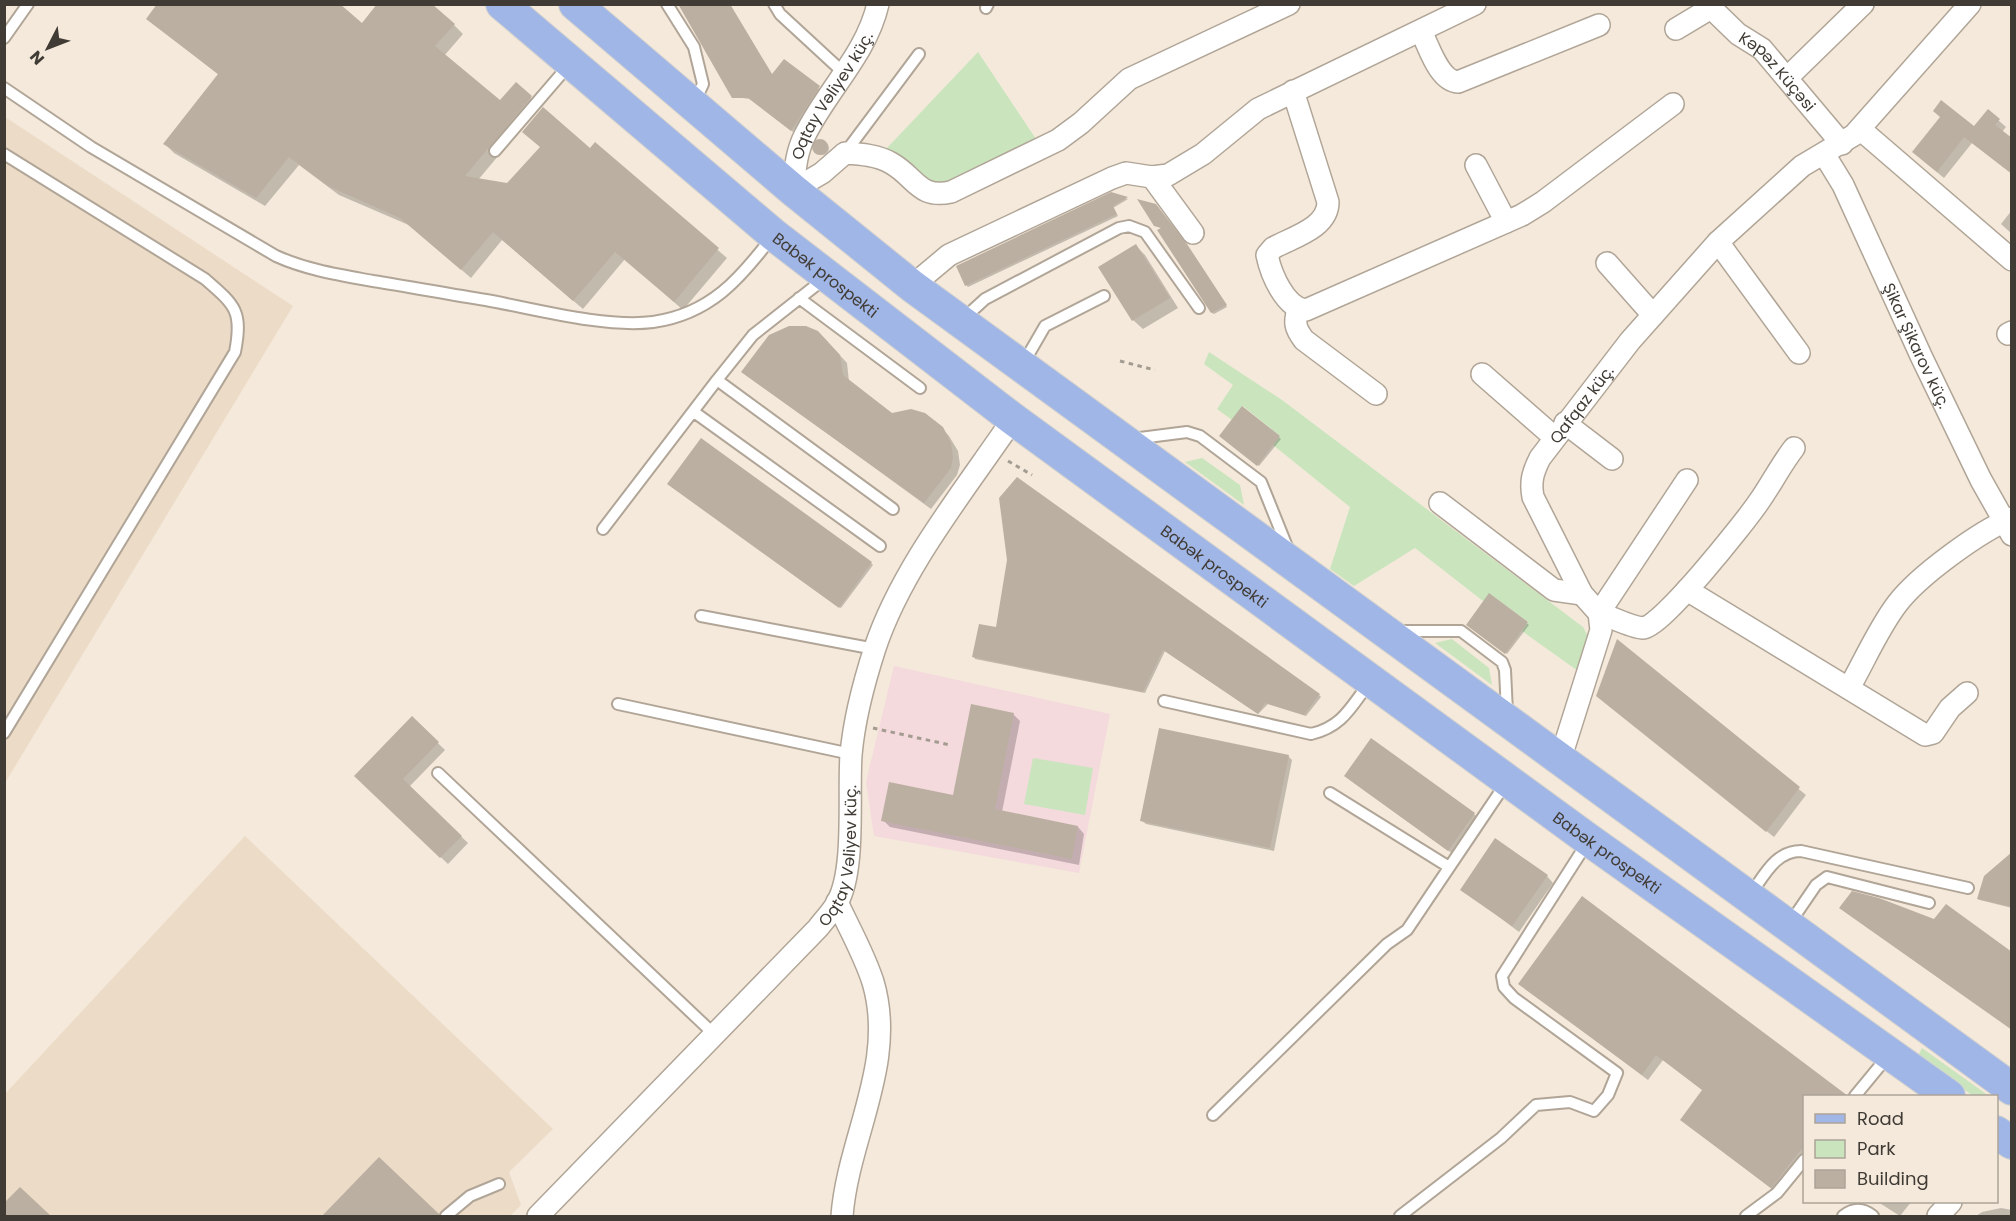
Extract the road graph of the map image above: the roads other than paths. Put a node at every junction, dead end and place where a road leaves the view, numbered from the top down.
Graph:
1 (28, 4) edge
2 (502, 4) edge
3 (522, 4) edge
4 (560, 4) edge
5 (575, 4) edge
6 (667, 4) edge
7 (774, 4) edge
8 (878, 4) edge
9 (1289, 4) edge
10 (1475, 4) edge
11 (1863, 4) edge
12 (1970, 4) edge
13 (1709, 6) edge
14 (1599, 25) dead end
15 (1676, 29) dead end
16 (1421, 31) junction
17 (4, 38) edge
18 (919, 54) dead end
19 (571, 63) junction
20 (845, 74) junction
21 (1786, 78) junction
22 (4, 88) edge
23 (1293, 91) junction
24 (606, 93) junction
25 (693, 104) junction
26 (1673, 104) dead end
27 (1860, 129) junction
28 (1833, 149) junction
29 (495, 151) dead end
30 (845, 153) junction
31 (4, 154) edge
32 (1476, 165) dead end
33 (1152, 177) junction
34 (793, 190) junction
35 (1506, 222) junction
36 (1193, 233) dead end
37 (774, 235) junction
38 (1718, 242) junction
39 (2012, 260) edge
40 (1607, 263) dead end
41 (826, 277) junction
42 (912, 286) junction
43 (1104, 296) dead end
44 (799, 298) junction
45 (1199, 308) dead end
46 (1298, 309) junction
47 (1653, 315) junction
48 (960, 322) junction
49 (1799, 353) dead end
50 (1021, 367) junction
51 (1482, 374) dead end
52 (717, 380) junction
53 (920, 388) dead end
54 (1376, 394) dead end
55 (694, 412) junction
56 (1013, 419) junction
57 (1560, 430) junction
58 (1121, 440) junction
59 (1794, 448) dead end
60 (1612, 459) dead end
61 (1687, 480) dead end
62 (1440, 503) dead end
63 (893, 509) dead end
64 (2009, 525) edge
65 (603, 529) dead end
66 (880, 546) dead end
67 (1293, 564) junction
68 (1687, 590) junction
69 (1582, 594) junction
70 (1599, 613) junction
71 (700, 616) dead end
72 (1386, 632) junction
73 (874, 649) junction
74 (1371, 681) junction
75 (1849, 688) junction
76 (1967, 693) dead end
77 (1164, 701) dead end
78 (618, 704) dead end
79 (1507, 722) junction
80 (4, 733) edge
81 (851, 753) junction
82 (1560, 759) junction
83 (438, 773) dead end
84 (1508, 781) junction
85 (1330, 793) dead end
86 (1589, 840) junction
87 (1449, 867) junction
88 (1968, 888) dead end
89 (1750, 896) junction
90 (837, 902) junction
91 (1929, 903) dead end
92 (1789, 925) junction
93 (715, 1035) junction
94 (1890, 1053) junction
95 (2012, 1089) edge
96 (1856, 1095) edge
97 (1948, 1095) edge
98 (1213, 1115) dead end
99 (1803, 1161) edge
100 (499, 1184) dead end
101 (1950, 1203) edge
102 (446, 1216) edge
103 (537, 1216) edge
104 (842, 1216) edge
105 (1400, 1216) edge
106 (1746, 1216) edge
107 (1843, 1216) edge
108 (1873, 1216) edge
109 (1938, 1216) edge

1 - 17 lane
2 - 19 main road, Babək prospekti
3 - 24 main road
4 - 25 main road
5 - 25 main road
6 - 25 lane
7 - 20 lane
8 - 20 street, Oqtay Vəliyev küç.
9 - 30 street
10 - 16 street
11 - 21 street
12 - 27 street, Qafqaz küç.
13 - 15 street
13 - 21 street, Kəpəz Küçəsi
14 - 16 street
16 - 23 street
18 - 30 lane
19 - 24 main road, Babək prospekti
19 - 29 lane
20 - 34 street, Oqtay Vəliyev küç.
21 - 28 street, Kəpəz Küçəsi
22 - 37 lane
23 - 33 street
23 - 46 street
24 - 37 main road, Babək prospekti
25 - 34 main road
26 - 35 street
27 - 28 street, Qafqaz küç.
27 - 39 street
28 - 38 street, Qafqaz küç.
28 - 64 street, Şikar Şikarov küç.
30 - 34 street
31 - 80 lane
32 - 35 street
33 - 36 street
33 - 42 street
34 - 42 main road
35 - 46 street
37 - 41 main road, Babək prospekti
38 - 47 street, Qafqaz küç.
38 - 49 street
40 - 47 street
41 - 44 lane
41 - 56 main road, Babək prospekti
42 - 48 main road
43 - 50 lane
44 - 52 lane
44 - 53 lane
45 - 48 lane
46 - 54 street
47 - 57 street, Qafqaz küç.
48 - 50 main road
50 - 58 main road
51 - 57 street
52 - 55 lane
52 - 63 lane
55 - 65 lane
55 - 66 lane
56 - 73 street, Oqtay Vəliyev küç.
56 - 74 main road, Babək prospekti
57 - 60 street
57 - 69 street, Qafqaz küç.
58 - 67 main road
58 - 67 lane
59 - 68 street
61 - 70 street
62 - 69 street
64 - 75 street
67 - 72 main road
68 - 70 street
68 - 75 street
69 - 70 street, Qafqaz küç.
70 - 82 street
71 - 73 lane
72 - 79 main road
72 - 79 lane
73 - 81 street, Oqtay Vəliyev küç.
74 - 77 lane
74 - 84 main road, Babək prospekti
75 - 76 street
78 - 81 lane
79 - 82 main road
81 - 90 street, Oqtay Vəliyev küç.
82 - 89 main road
83 - 93 lane
84 - 86 main road, Babək prospekti
84 - 87 lane
85 - 87 lane
86 - 94 main road, Babək prospekti
86 - 105 lane
87 - 98 lane
88 - 89 lane
89 - 92 main road
90 - 93 street, Oqtay Vəliyev küç.
90 - 104 street
91 - 92 lane
92 - 95 main road
93 - 103 street, Oqtay Vəliyev küç.
94 - 96 lane
94 - 97 main road, Babək prospekti
99 - 106 lane
100 - 102 lane
101 - 109 street
107 - 108 lane

